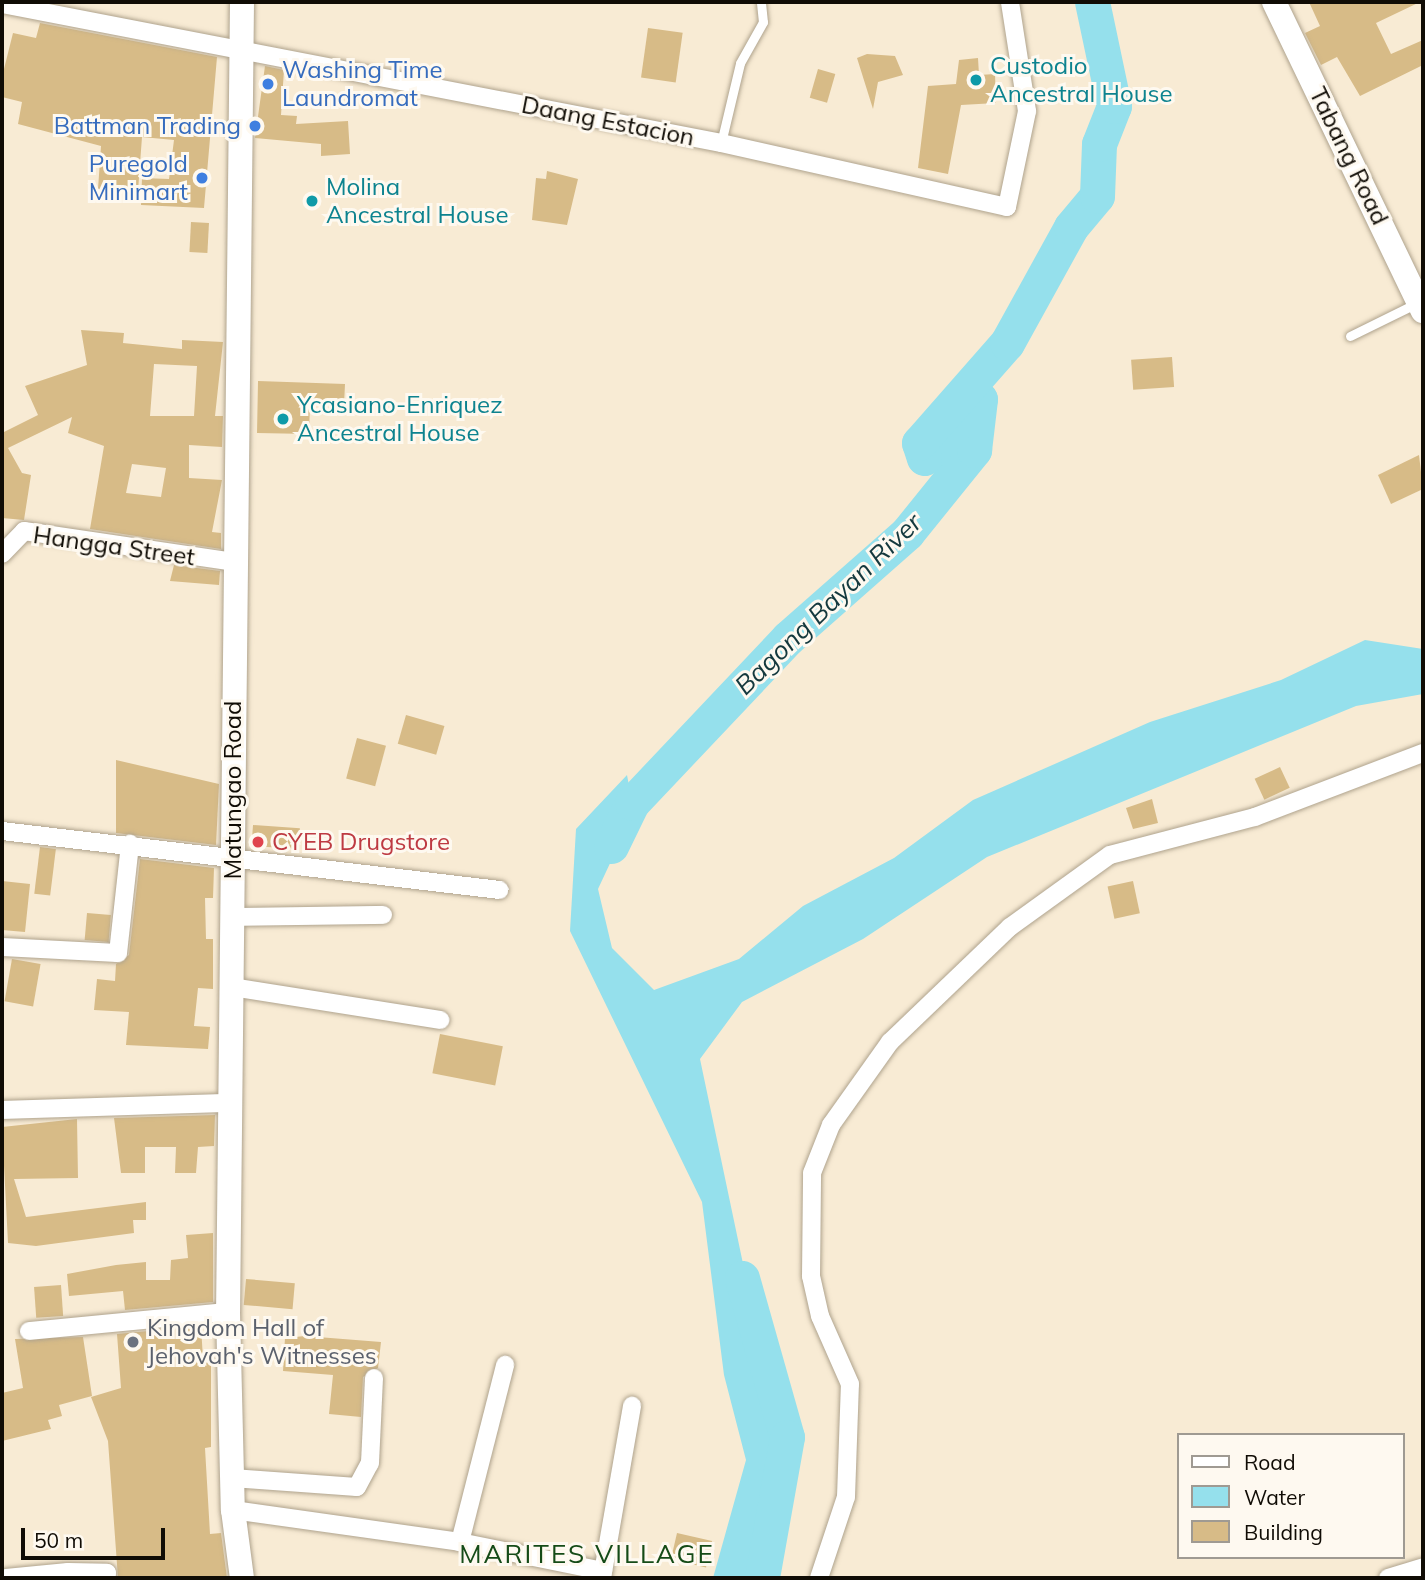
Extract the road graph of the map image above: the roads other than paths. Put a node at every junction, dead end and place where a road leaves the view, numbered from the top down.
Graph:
1 (242, 2) edge
2 (761, 2) edge
3 (1010, 2) edge
4 (1275, 2) edge
5 (2, 4) edge
6 (242, 49) junction
7 (721, 143) junction
8 (1421, 307) edge
9 (1350, 336) dead end
10 (2, 554) edge
11 (234, 562) junction
12 (1423, 754) edge
13 (2, 831) edge
14 (130, 844) junction
15 (232, 856) junction
16 (500, 890) dead end
17 (383, 915) dead end
18 (232, 917) junction
19 (2, 947) edge
20 (232, 988) junction
21 (440, 1020) dead end
22 (231, 1102) junction
23 (2, 1110) edge
24 (228, 1312) junction
25 (29, 1331) dead end
26 (505, 1365) dead end
27 (374, 1378) dead end
28 (632, 1406) dead end
29 (232, 1478) junction
30 (233, 1510) junction
31 (460, 1542) junction
32 (1423, 1567) edge
33 (602, 1575) edge
34 (6, 1578) edge
35 (106, 1578) edge
36 (242, 1578) edge
37 (819, 1578) edge
38 (1388, 1578) edge

1 - 6 main road, Matungao Road
2 - 7 lane
3 - 7 street, Daang Estacion
4 - 8 main road, Tabang Road
5 - 6 street, Daang Estacion
6 - 7 street, Daang Estacion
6 - 11 main road, Matungao Road
8 - 9 lane
10 - 11 street, Hangga Street
11 - 15 main road, Matungao Road
12 - 37 street
13 - 14 street
14 - 15 street
14 - 19 street
15 - 16 street
15 - 18 main road, Matungao Road
17 - 18 street
18 - 20 main road, Matungao Road
20 - 21 street
20 - 22 main road, Matungao Road
22 - 23 street
22 - 24 main road, Matungao Road
24 - 25 street
24 - 29 main road, Matungao Road
26 - 31 street
27 - 29 street
28 - 33 street
29 - 30 main road, Matungao Road
30 - 31 street
30 - 36 main road, Matungao Road
31 - 33 street
32 - 38 street
34 - 35 street

